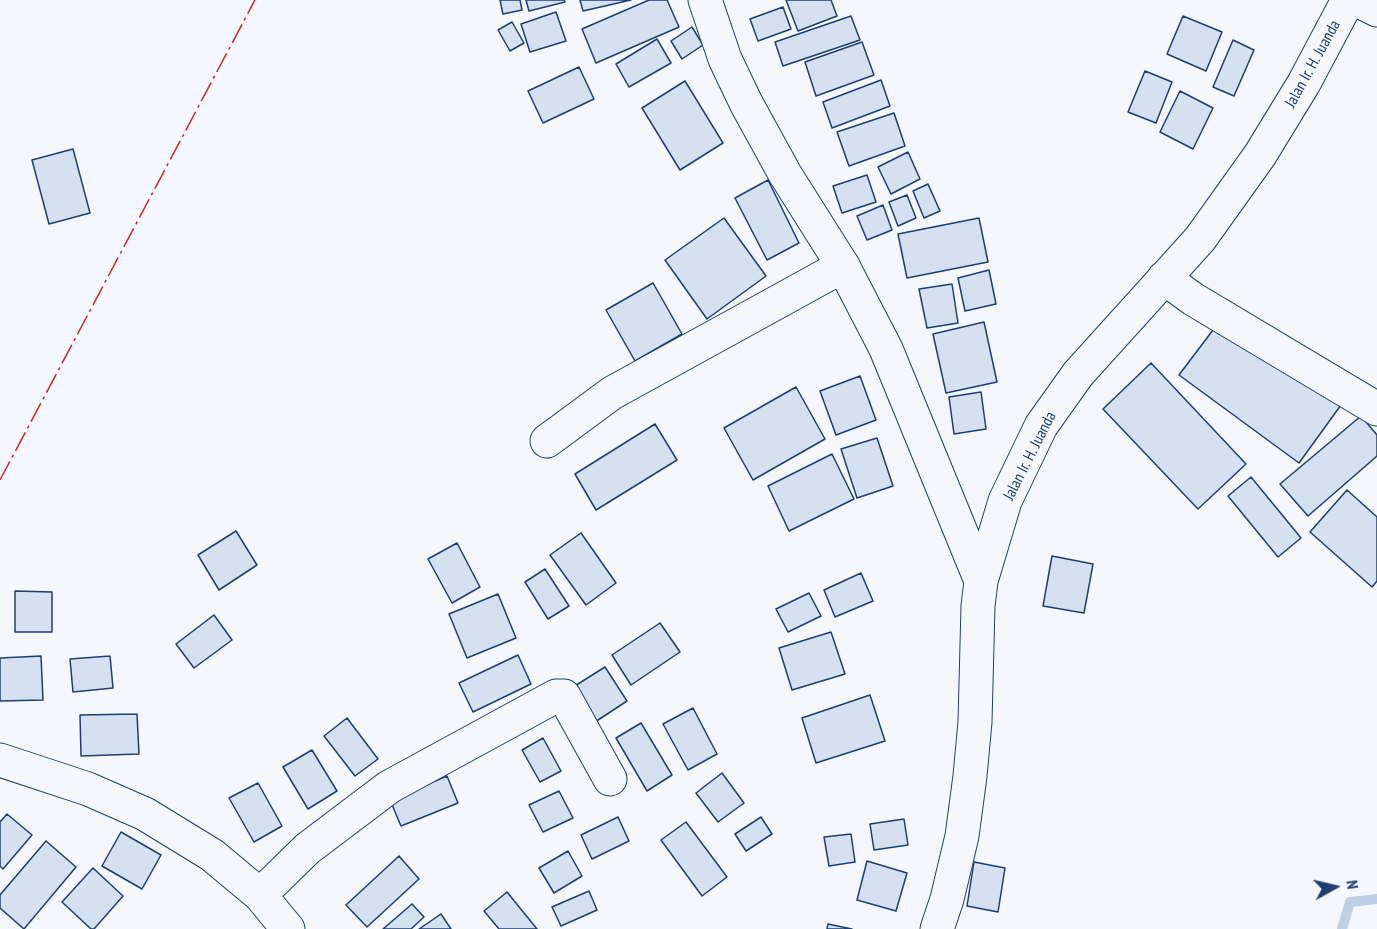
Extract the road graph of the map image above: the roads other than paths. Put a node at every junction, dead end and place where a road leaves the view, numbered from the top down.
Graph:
1 (705, 0) edge
2 (1348, 0) edge
3 (1357, 0) edge
4 (1377, 10) edge
5 (843, 266) junction
6 (1164, 278) junction
7 (1377, 409) edge
8 (547, 441) dead end
9 (981, 581) junction
10 (0, 760) edge
11 (609, 779) dead end
12 (260, 895) junction
13 (288, 929) edge
14 (937, 929) edge

1 - 5 street
2 - 6 street, Jalan Ir. H. Juanda
3 - 4 street
5 - 8 street
5 - 9 street
6 - 7 street
6 - 9 street, Jalan Ir. H. Juanda
9 - 14 street, Jalan Ir. H. Juanda
10 - 12 street
11 - 12 street
12 - 13 street

